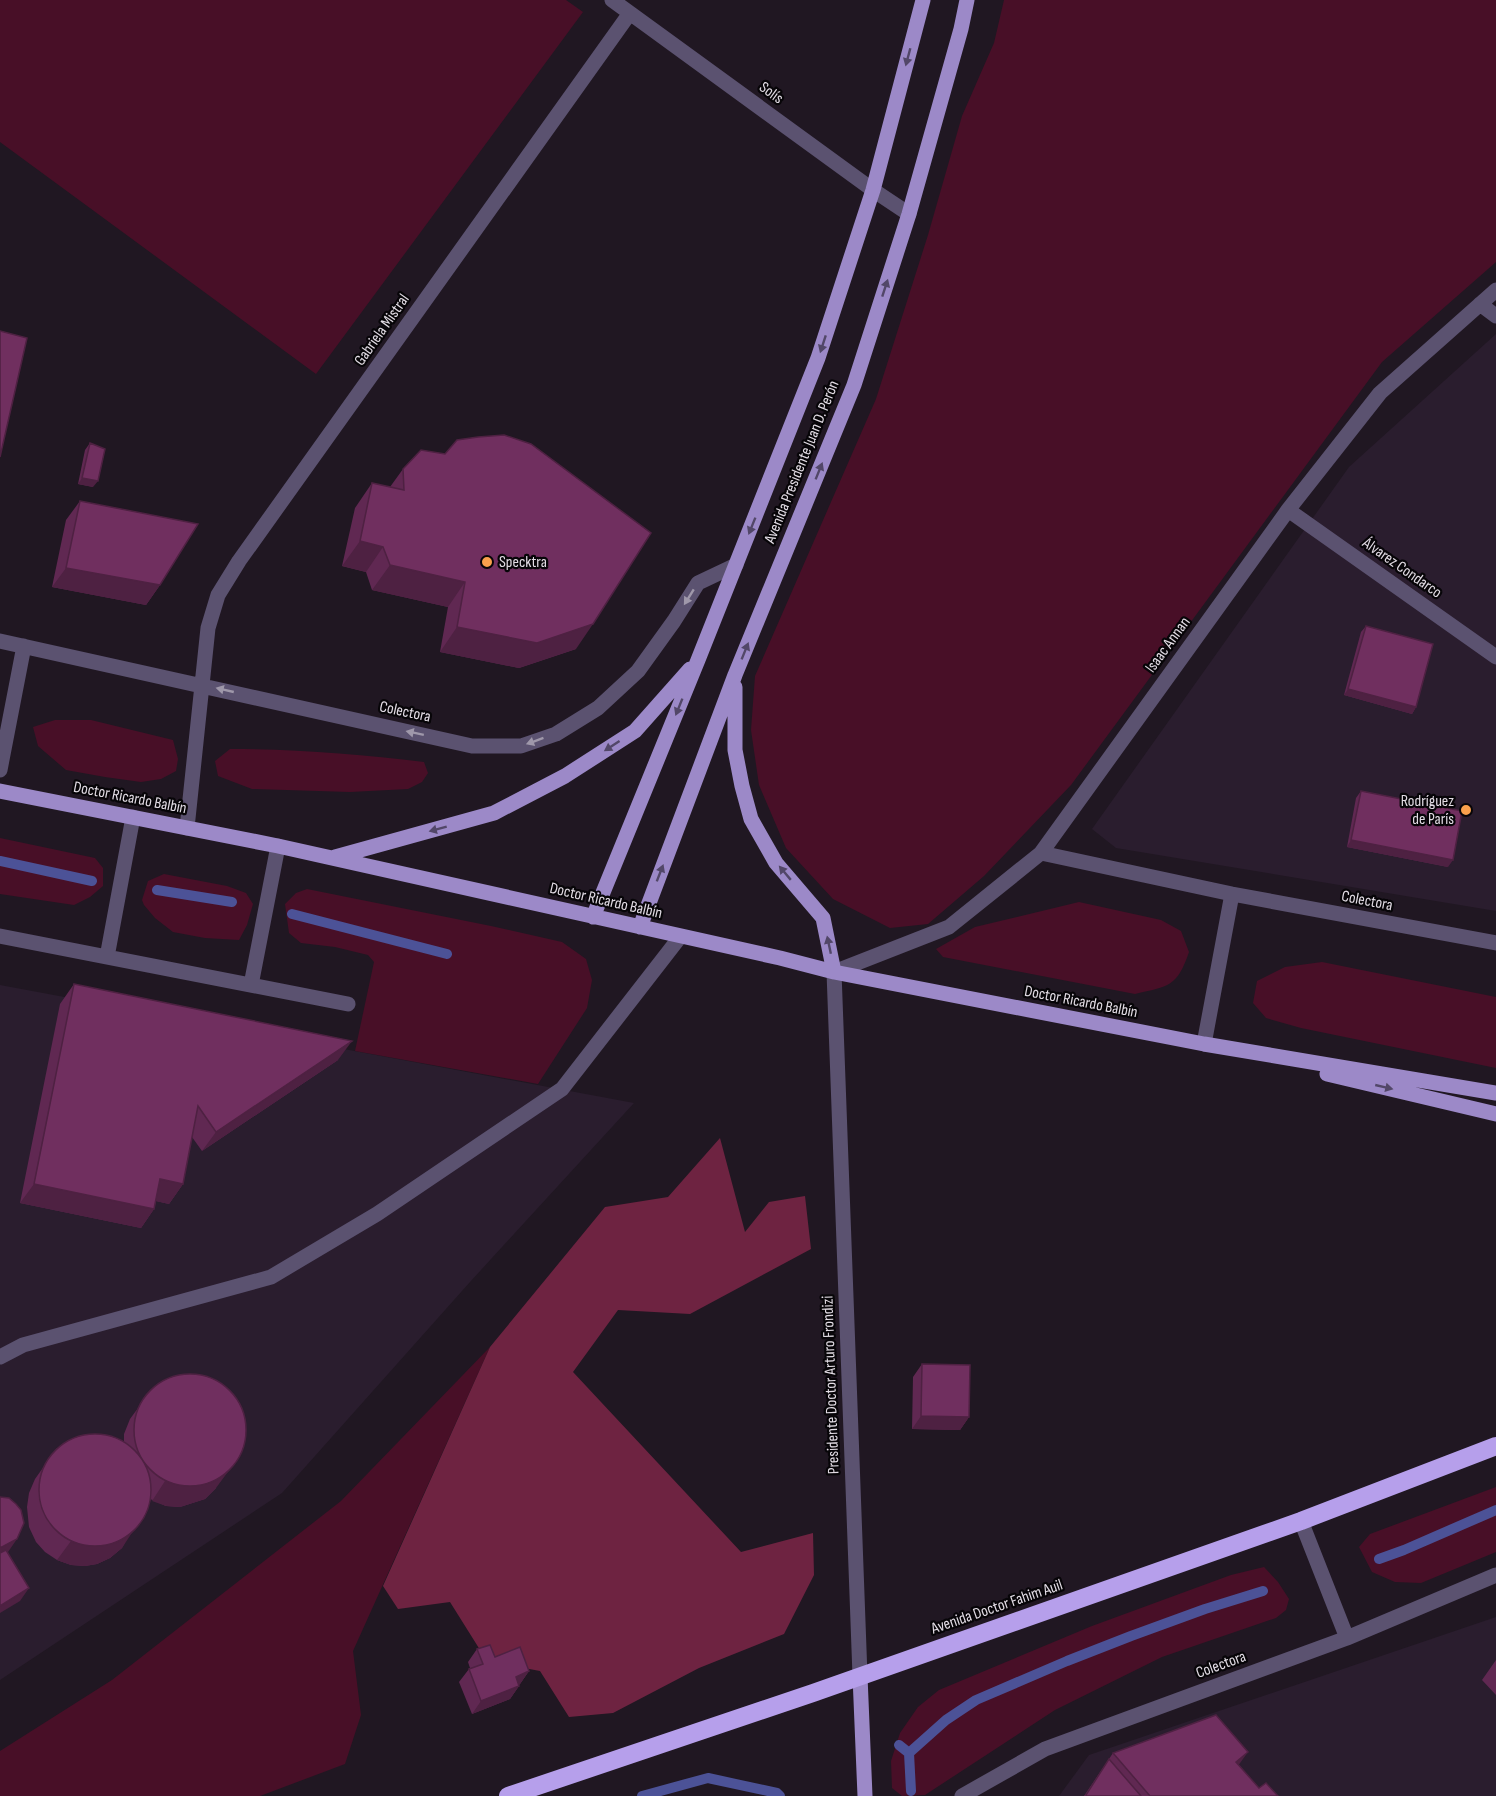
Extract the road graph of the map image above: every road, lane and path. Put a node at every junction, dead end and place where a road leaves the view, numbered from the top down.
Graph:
1 (612, 0) edge
2 (923, 0) edge
3 (967, 0) edge
4 (630, 13) junction
5 (873, 190) junction
6 (909, 214) junction
7 (1496, 290) edge
8 (1480, 304) junction
9 (1496, 316) edge
10 (1288, 510) junction
11 (736, 565) junction
12 (0, 641) edge
13 (24, 646) junction
14 (1496, 657) edge
15 (698, 660) junction
16 (735, 675) junction
17 (203, 685) junction
18 (0, 770) edge
19 (0, 791) edge
20 (133, 817) junction
21 (187, 828) junction
22 (278, 846) junction
23 (1041, 853) junction
24 (333, 858) junction
25 (1232, 894) junction
26 (593, 917) junction
27 (640, 927) junction
28 (0, 936) edge
29 (680, 937) junction
30 (1496, 943) edge
31 (107, 957) junction
32 (834, 972) junction
33 (250, 985) junction
34 (348, 1004) dead end
35 (1204, 1044) junction
36 (1496, 1093) edge
37 (1496, 1114) edge
38 (0, 1357) edge
39 (1496, 1446) edge
40 (1301, 1521) junction
41 (1496, 1575) edge
42 (1347, 1638) junction
43 (860, 1676) junction
44 (508, 1796) edge
45 (865, 1796) edge
46 (964, 1796) edge

1 - 4 street, Solís
2 -> 5 main road, Avenida Presidente Juan D. Perón
3 - 6 main road, Avenida Presidente Juan D. Perón
4 - 5 street, Solís
4 - 17 street, Gabriela Mistral
5 - 6 street, Solís
5 -> 11 main road, Avenida Presidente Juan D. Perón
16 -> 6 main road, Avenida Presidente Juan D. Perón
7 - 8 street, Isaac Annan
8 - 9 street
8 - 10 street, Isaac Annan
10 - 14 street, Álvarez Condarco
10 - 23 street, Isaac Annan
11 - 15 main road, Avenida Presidente Juan D. Perón
11 -> 17 street, Colectora
12 - 13 street, Colectora
13 - 17 street, Colectora
13 - 18 street
15 -> 24 main road
15 -> 26 main road, Avenida Presidente Juan D. Perón
27 -> 16 main road, Avenida Presidente Juan D. Perón
32 -> 16 main road
17 - 21 street, Gabriela Mistral
19 - 20 main road, Doctor Ricardo Balbín
20 - 21 main road, Doctor Ricardo Balbín
20 - 31 street
21 - 22 main road, Doctor Ricardo Balbín
22 - 24 main road, Doctor Ricardo Balbín
22 - 33 street
23 - 25 street, Colectora
23 - 32 street, Isaac Annan
24 - 26 main road, Doctor Ricardo Balbín
25 - 30 street, Colectora
25 - 35 street
26 - 27 main road, Doctor Ricardo Balbín
27 - 29 main road, Doctor Ricardo Balbín
28 - 31 street
29 - 32 main road, Doctor Ricardo Balbín
29 - 38 street
31 - 33 street
32 - 35 main road, Doctor Ricardo Balbín
32 - 43 street, Presidente Doctor Arturo Frondizi
33 - 34 street
35 - 36 main road, Doctor Ricardo Balbín
35 -> 37 main road, Doctor Ricardo Balbín
39 - 40 highway, Avenida Doctor Fahim Auil
40 - 42 street
40 - 43 highway, Avenida Doctor Fahim Auil
41 - 42 street, Colectora
42 - 46 street, Colectora
43 - 44 highway, Avenida Doctor Fahim Auil
43 - 45 main road, Presidente Doctor Arturo Frondizi

